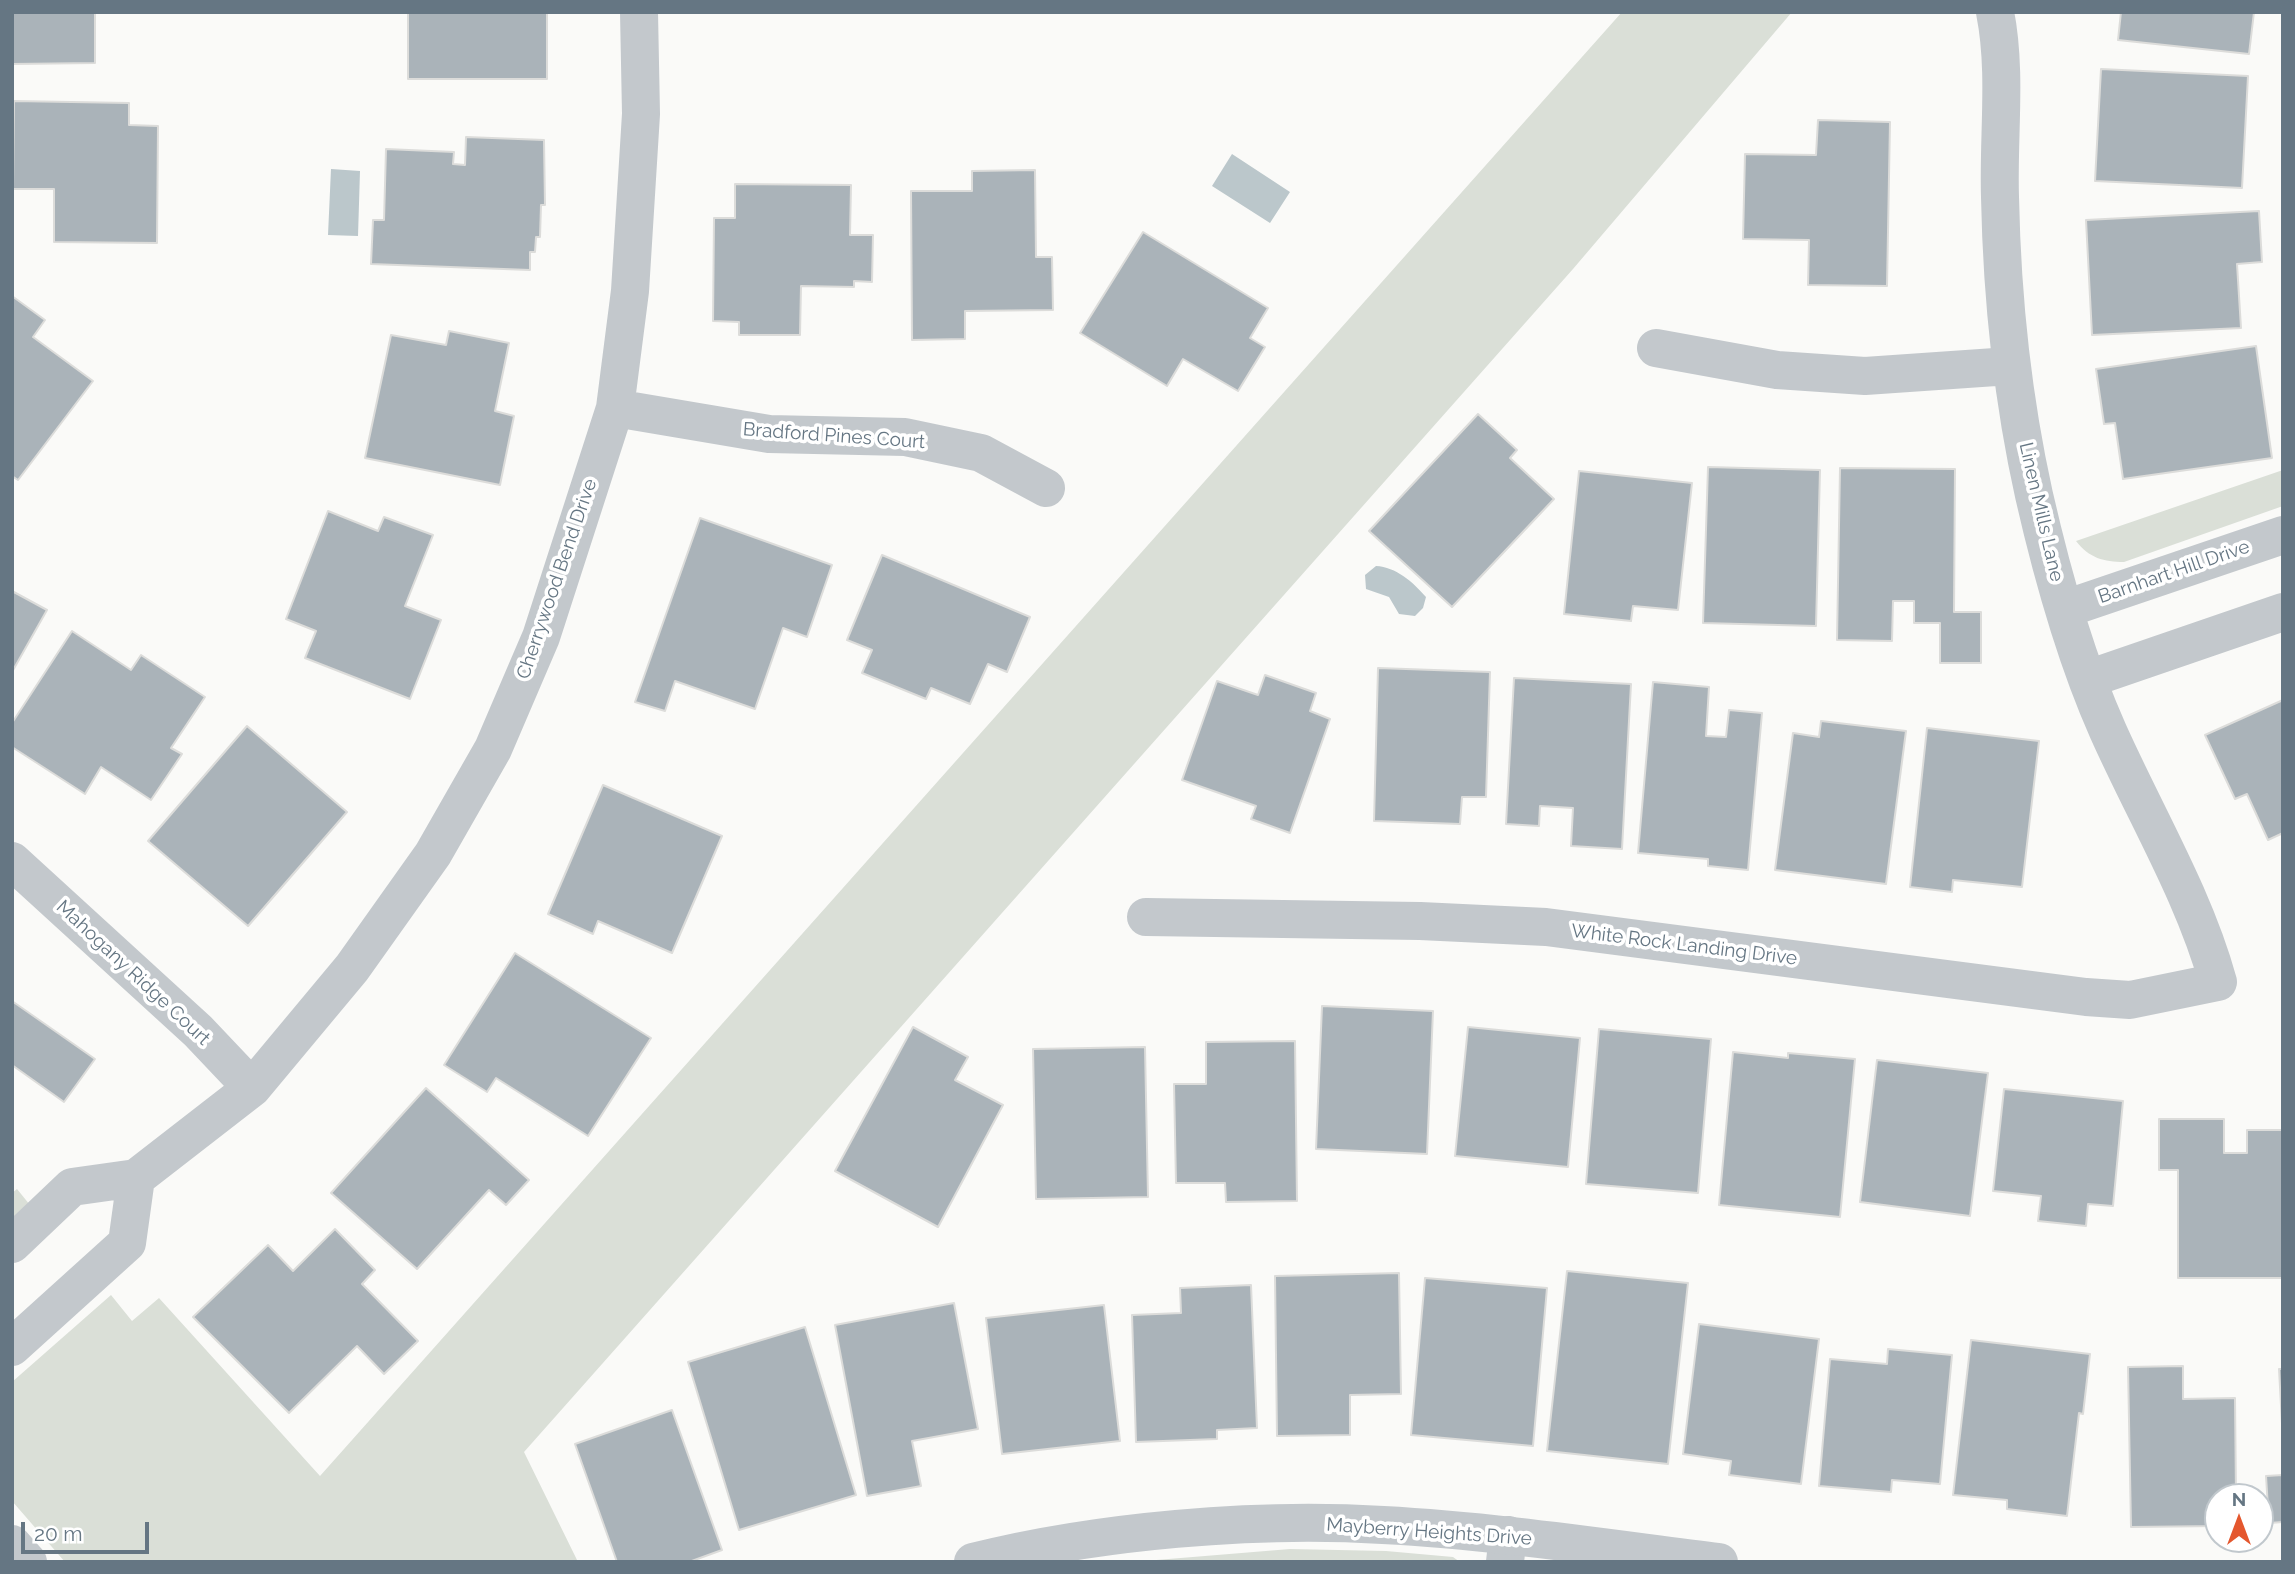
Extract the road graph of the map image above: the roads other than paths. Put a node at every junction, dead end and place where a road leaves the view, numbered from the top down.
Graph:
1 (639, 12) edge
2 (1995, 12) edge
3 (1656, 348) dead end
4 (2010, 366) junction
5 (615, 408) junction
6 (1046, 488) dead end
7 (2283, 535) edge
8 (2065, 609) junction
9 (2283, 612) edge
10 (2088, 679) junction
11 (12, 861) edge
12 (1146, 916) dead end
13 (2218, 982) joint
14 (251, 1087) junction
15 (136, 1178) junction
16 (12, 1244) edge
17 (18, 1331) edge
18 (12, 1544) edge
19 (1506, 1548) edge
20 (991, 1559) edge
21 (28, 1562) edge
22 (1719, 1562) edge

1 - 5 street, Cherrywood Bend Drive
2 - 4 street, Linen Mills Lane
3 - 4 street
4 - 8 street, Linen Mills Lane
5 - 6 street, Bradford Pines Court
5 - 14 street, Cherrywood Bend Drive
7 - 8 street, Barnhart Hill Drive
8 - 10 street, Linen Mills Lane
9 - 10 street
10 - 13 street, Linen Mills Lane
11 - 14 street, Mahogany Ridge Court
12 - 13 street, White Rock Landing Drive
14 - 15 street, Cherrywood Bend Drive
15 - 16 street
15 - 17 street
18 - 21 street
19 - 20 street, Mayberry Heights Drive
19 - 22 street, Mayberry Heights Drive

